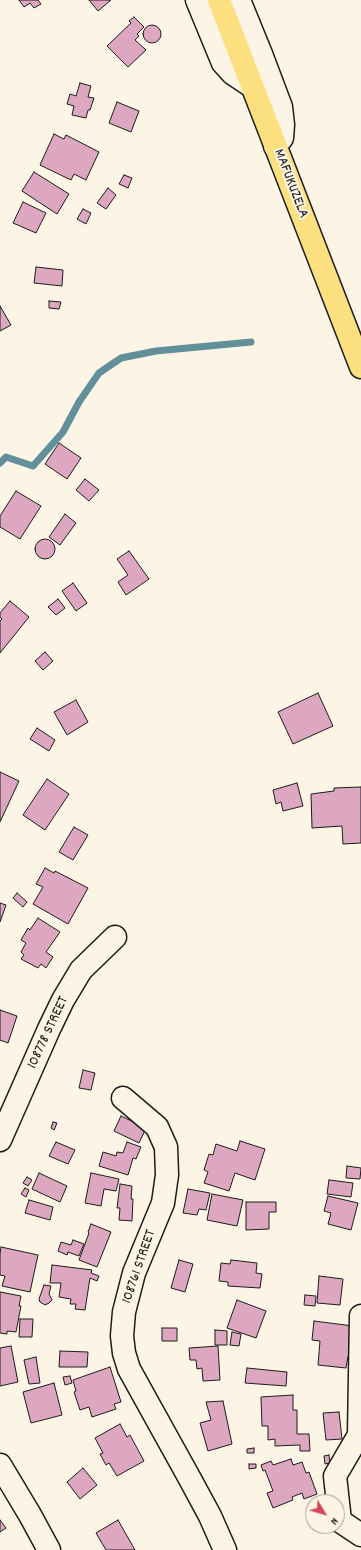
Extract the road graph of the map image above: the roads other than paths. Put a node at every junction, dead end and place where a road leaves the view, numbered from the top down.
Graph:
1 (197, 0) edge
2 (219, 0) edge
3 (239, 0) edge
4 (253, 87) junction
5 (275, 146) junction
6 (361, 367) edge
7 (115, 937) dead end
8 (123, 1098) dead end
9 (0, 1140) edge
10 (361, 1316) edge
11 (0, 1465) edge
12 (357, 1526) edge
13 (49, 1550) edge
14 (225, 1550) edge

1 - 4 street
2 - 4 main road, MAFUKUZELA
3 - 5 street
4 - 5 main road, MAFUKUZELA
5 - 6 main road, MAFUKUZELA
7 - 9 street, 108778 STREET
8 - 14 street, 108761 STREET
10 - 12 street
11 - 13 street

